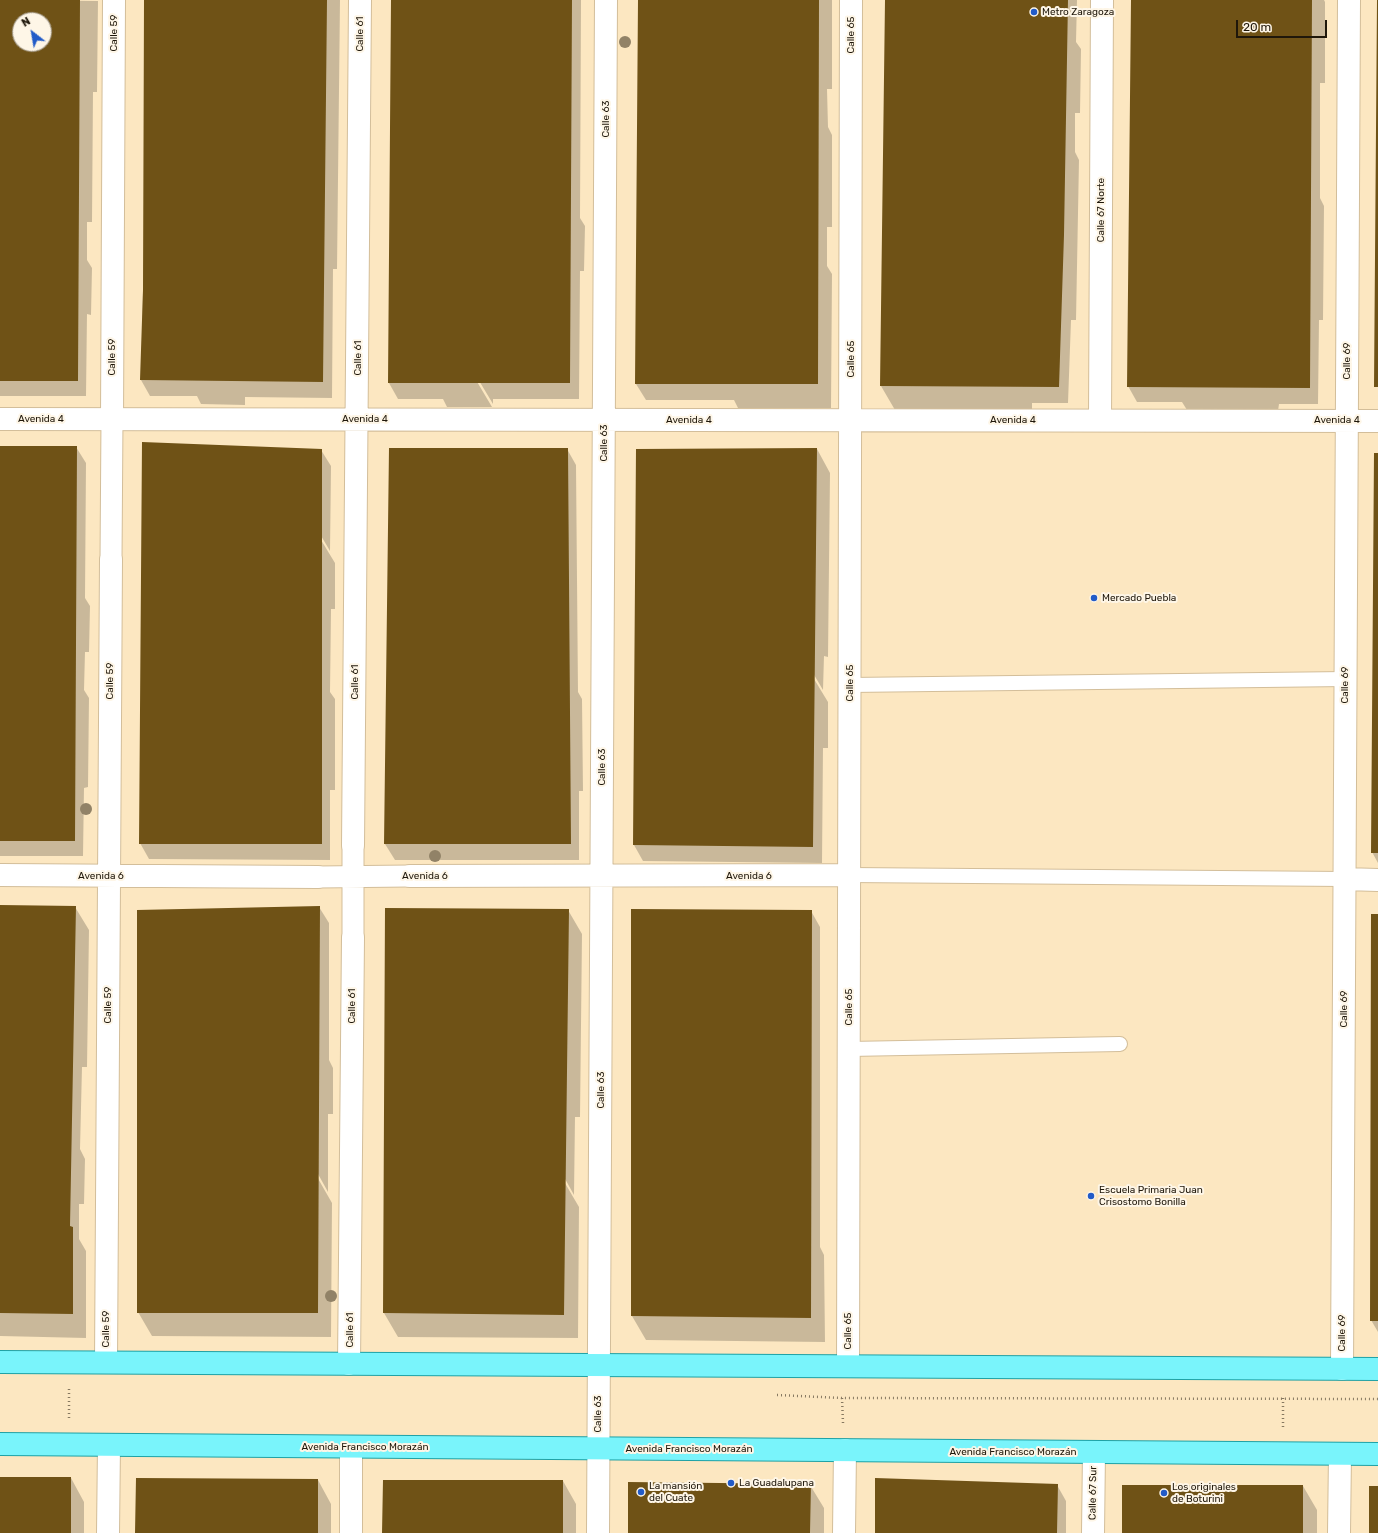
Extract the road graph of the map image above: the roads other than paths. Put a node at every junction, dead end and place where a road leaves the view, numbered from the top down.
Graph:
1 (114, 0) edge
2 (360, 0) edge
3 (606, 0) edge
4 (852, 0) edge
5 (1102, 0) edge
6 (1349, 0) edge
7 (0, 419) edge
8 (112, 419) junction
9 (357, 419) junction
10 (604, 420) junction
11 (850, 420) junction
12 (1100, 420) junction
13 (1346, 420) junction
14 (1378, 420) edge
15 (111, 560) joint
16 (1346, 679) junction
17 (850, 685) junction
18 (354, 846) joint
19 (0, 875) edge
20 (849, 875) junction
21 (109, 876) junction
22 (410, 876) joint
23 (602, 876) junction
24 (353, 877) junction
25 (318, 878) joint
26 (1344, 880) junction
27 (1378, 880) edge
28 (353, 938) joint
29 (1120, 1044) dead end
30 (849, 1049) junction
31 (0, 1362) edge
32 (106, 1362) junction
33 (349, 1364) junction
34 (599, 1365) junction
35 (848, 1366) junction
36 (1342, 1369) junction
37 (1378, 1369) edge
38 (0, 1444) edge
39 (109, 1445) junction
40 (351, 1447) junction
41 (598, 1448) junction
42 (844, 1450) junction
43 (1094, 1452) junction
44 (1340, 1454) junction
45 (1378, 1454) edge
46 (108, 1533) edge
47 (351, 1533) edge
48 (598, 1533) edge
49 (844, 1533) edge
50 (1093, 1533) edge
51 (1339, 1533) edge

1 - 8 street, Calle 59
2 - 9 street, Calle 61
3 - 10 street, Calle 63
4 - 11 street, Calle 65
5 - 12 street, Calle 67 Norte
6 - 13 street, Calle 69
7 - 8 street, Avenida 4
8 - 9 street, Avenida 4
8 - 15 street, Calle 59
9 - 10 street, Avenida 4
9 - 18 street, Calle 61
10 - 11 street, Avenida 4
10 - 23 street, Calle 63
11 - 12 street, Avenida 4
11 - 17 street, Calle 65
12 - 13 street, Avenida 4
13 - 14 street, Avenida 4
13 - 16 street, Calle 69
15 - 21 street, Calle 59
16 - 17 lane
16 - 26 street, Calle 69
17 - 20 street, Calle 65
18 - 24 street, Calle 61
19 - 21 street, Avenida 6
20 - 23 street, Avenida 6
20 - 26 lane
20 - 30 street, Calle 65
21 - 25 street, Avenida 6
21 - 32 street, Calle 59
22 - 23 street, Avenida 6
22 - 24 street, Avenida 6
23 - 34 street, Calle 63
24 - 25 street, Avenida 6
24 - 28 street, Calle 61
26 - 27 street
26 - 36 street, Calle 69
28 - 33 street, Calle 61
29 - 30 lane
30 - 35 street, Calle 65
31 - 32 main road
32 - 33 main road
33 - 34 main road
34 - 35 main road
34 - 41 street, Calle 63
35 - 36 main road
36 - 37 main road
38 - 39 main road, Avenida Francisco Morazán
39 - 40 main road, Avenida Francisco Morazán
39 - 46 street
40 - 41 main road, Avenida Francisco Morazán
40 - 47 street
41 - 42 main road, Avenida Francisco Morazán
41 - 48 street, Calle 63
42 - 43 main road, Avenida Francisco Morazán
42 - 49 street
43 - 44 main road, Avenida Francisco Morazán
43 - 50 street, Calle 67 Sur
44 - 45 main road, Avenida Francisco Morazán
44 - 51 street

